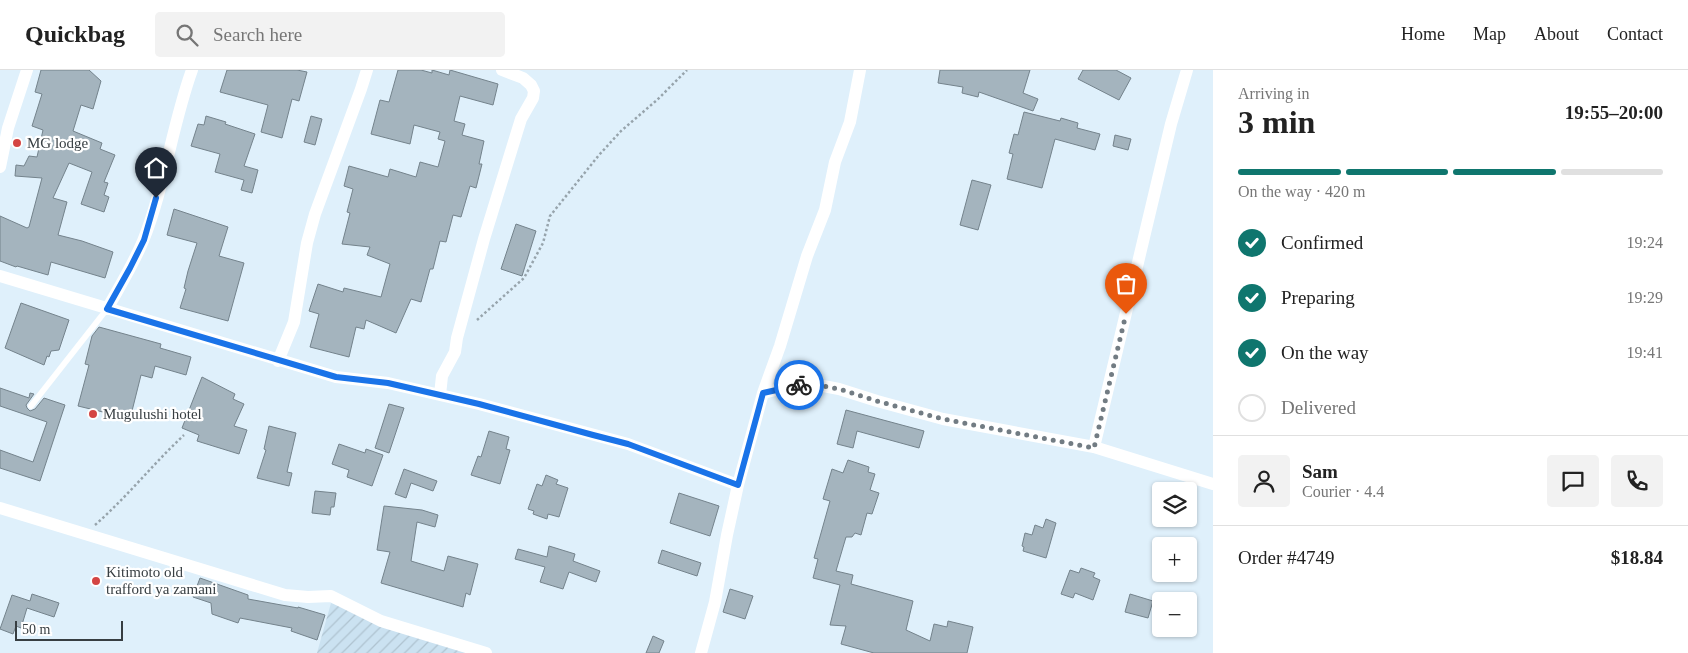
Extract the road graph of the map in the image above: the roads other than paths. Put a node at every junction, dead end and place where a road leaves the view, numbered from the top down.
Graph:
1 (27, 70) edge
2 (192, 70) edge
3 (367, 70) edge
4 (502, 70) edge
5 (860, 70) edge
6 (1188, 70) edge
7 (4, 128) edge
8 (0, 167) edge
9 (0, 276) edge
10 (107, 309) junction
11 (278, 361) junction
12 (763, 393) junction
13 (440, 395) junction
14 (31, 406) dead end
15 (1094, 448) junction
16 (1213, 484) edge
17 (738, 485) junction
18 (0, 508) edge
19 (486, 653) edge
20 (701, 653) edge

1 - 7 street
2 - 10 street
3 - 11 street
4 - 13 street
5 - 12 street
6 - 15 street
7 - 8 street
9 - 10 street
10 - 11 street
10 - 14 lane
11 - 13 street
12 - 15 street
12 - 17 street
13 - 17 street
15 - 16 street
17 - 20 street
18 - 19 street

